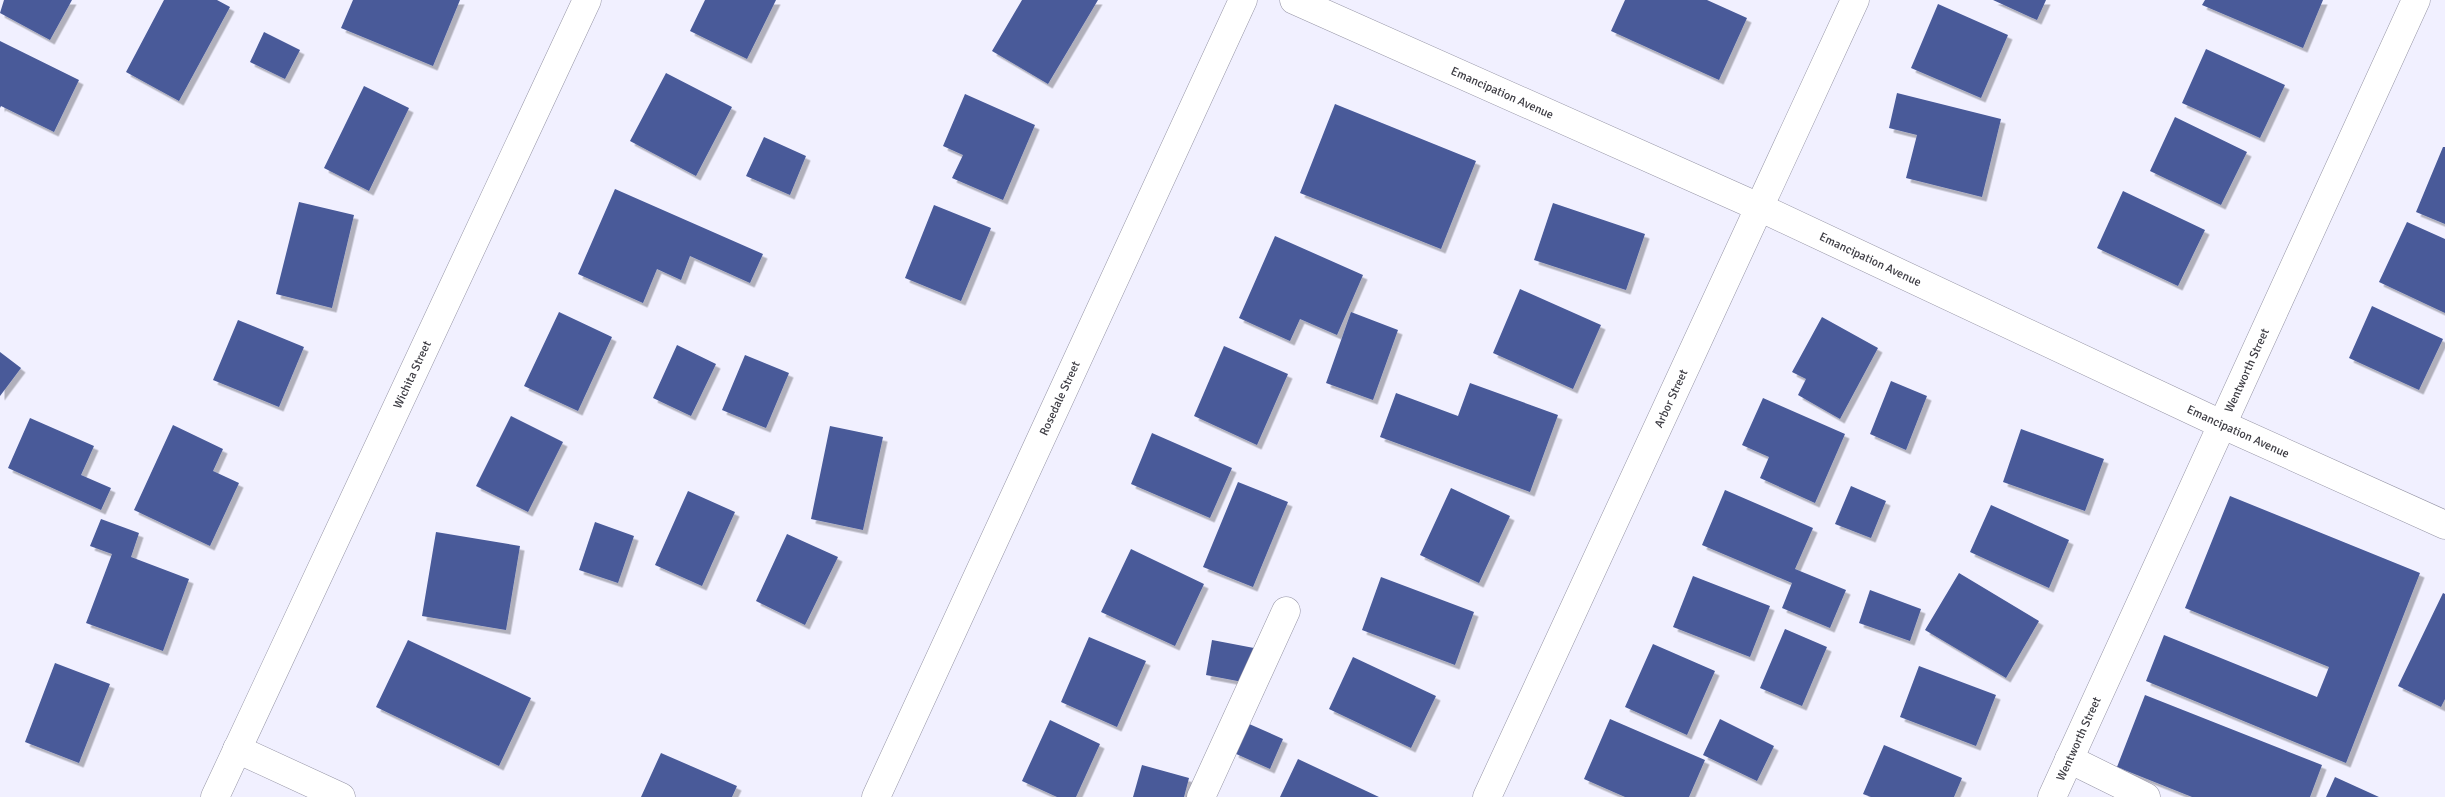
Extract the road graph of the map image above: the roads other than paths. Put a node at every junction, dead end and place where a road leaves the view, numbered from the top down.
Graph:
1 (587, 0) edge
2 (1243, 0) edge
3 (1294, 0) edge
4 (1855, 0) edge
5 (2416, 0) edge
6 (1761, 208) junction
7 (2221, 424) junction
8 (2445, 525) edge
9 (1286, 611) dead end
10 (237, 749) junction
11 (2069, 759) junction
12 (215, 797) edge
13 (341, 797) edge
14 (876, 797) edge
15 (1201, 797) edge
16 (1487, 797) edge
17 (2052, 797) edge
18 (2146, 797) edge

1 - 10 street, Wichita Street
2 - 14 street, Rosedale Street
3 - 6 street, Emancipation Avenue
4 - 6 street, Arbor Street
5 - 7 street, Wentworth Street
6 - 7 street, Emancipation Avenue
6 - 16 street, Arbor Street
7 - 8 street, Emancipation Avenue
7 - 11 street, Wentworth Street
9 - 15 street
10 - 12 street, Wichita Street
10 - 13 street
11 - 17 street, Wentworth Street
11 - 18 street

